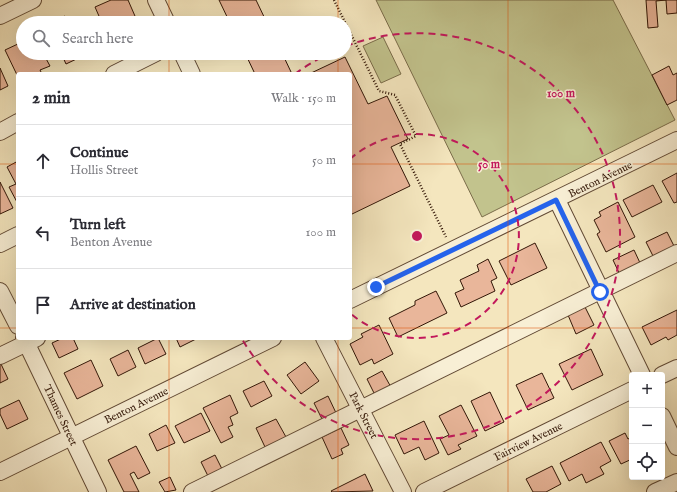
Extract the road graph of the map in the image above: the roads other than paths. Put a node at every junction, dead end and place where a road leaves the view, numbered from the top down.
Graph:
1 (32, 0) edge
2 (156, 0) edge
3 (0, 16) edge
4 (164, 16) edge
5 (142, 60) edge
6 (185, 60) edge
7 (118, 72) edge
8 (191, 72) edge
9 (16, 123) edge
10 (0, 132) edge
11 (677, 140) edge
12 (556, 200) junction
13 (16, 236) edge
14 (0, 244) edge
15 (677, 253) edge
16 (0, 291) edge
17 (600, 292) junction
18 (352, 299) edge
19 (16, 322) edge
20 (29, 340) edge
21 (268, 340) edge
22 (325, 340) edge
23 (0, 356) edge
24 (677, 368) edge
25 (640, 372) edge
26 (665, 374) edge
27 (629, 391) edge
28 (361, 409) junction
29 (665, 422) edge
30 (71, 437) junction
31 (677, 447) edge
32 (0, 472) edge
33 (677, 482) edge
34 (98, 492) edge
35 (192, 492) edge
36 (403, 492) edge
37 (424, 492) edge
38 (656, 492) edge

1 - 3 street
2 - 4 street
5 - 7 street
6 - 8 street
9 - 10 street
11 - 12 street, Benton Avenue
12 - 17 street
12 - 18 street, Benton Avenue
13 - 14 street
15 - 17 street
16 - 19 street
17 - 25 street
17 - 28 street
20 - 23 street
20 - 30 street, Thames Street
21 - 30 street, Benton Avenue
22 - 28 street, Park Street
24 - 26 street
27 - 37 street, Fairview Avenue
28 - 35 street
28 - 36 street, Park Street
29 - 31 street
30 - 32 street, Benton Avenue
30 - 34 street, Thames Street
33 - 38 street

